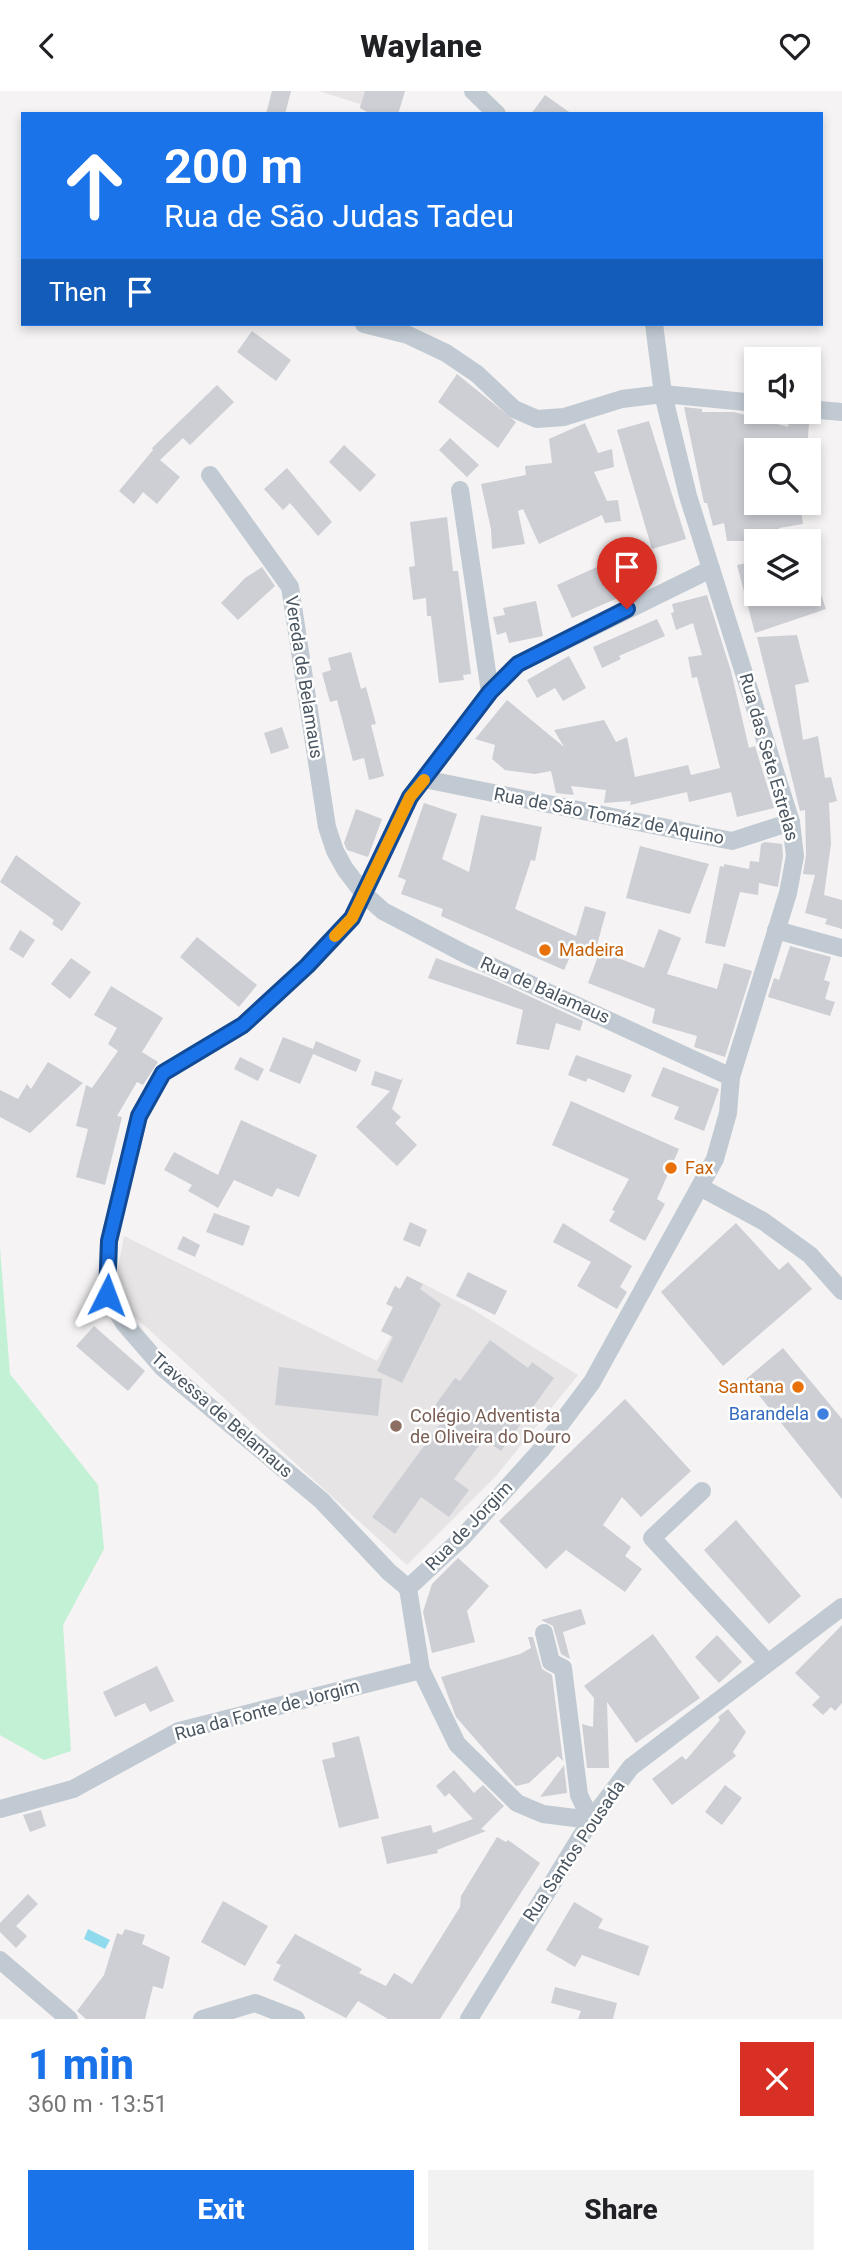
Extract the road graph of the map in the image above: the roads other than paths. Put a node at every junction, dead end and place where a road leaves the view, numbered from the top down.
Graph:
1 (473, 91) edge
2 (495, 112) edge
3 (373, 326) edge
4 (654, 326) edge
5 (663, 394) junction
6 (744, 402) edge
7 (821, 410) edge
8 (842, 412) edge
9 (210, 475) dead end
10 (460, 490) dead end
11 (711, 569) junction
12 (490, 692) junction
13 (424, 779) junction
14 (791, 822) junction
15 (364, 894) junction
16 (776, 930) junction
17 (842, 948) edge
18 (731, 1077) junction
19 (700, 1187) junction
20 (842, 1291) edge
21 (702, 1492) dead end
22 (408, 1588) junction
23 (842, 1607) edge
24 (544, 1633) dead end
25 (767, 1662) junction
26 (421, 1670) junction
27 (0, 1809) edge
28 (591, 1820) junction
29 (0, 1960) edge
30 (69, 2019) edge
31 (202, 2019) edge
32 (296, 2019) edge
33 (469, 2019) edge

1 - 2 street
3 - 5 street
4 - 5 street, Rua das Sete Estrelas
5 - 6 street
5 - 11 street, Rua das Sete Estrelas
7 - 8 street
9 - 15 street, Vereda de Belamaus
10 - 12 street
11 - 12 street, Travessa de Belamaus
11 - 14 street, Rua das Sete Estrelas
12 - 13 street, Travessa de Belamaus
13 - 14 street, Rua de São Tomáz de Aquino
13 - 15 street, Travessa de Belamaus
14 - 16 street, Rua das Sete Estrelas
15 - 18 street, Rua de Balamaus
15 - 22 street, Travessa de Belamaus
16 - 17 street
16 - 18 street, Rua das Sete Estrelas
18 - 19 street, Rua das Sete Estrelas
19 - 20 street
19 - 22 street, Rua de Jorgim
21 - 25 street
22 - 26 street
23 - 25 street, Rua Santos Pousada
24 - 28 street
25 - 28 street, Rua Santos Pousada
26 - 27 street, Rua da Fonte de Jorgim
26 - 28 street
28 - 33 street, Rua Santos Pousada
29 - 30 street
31 - 32 street

